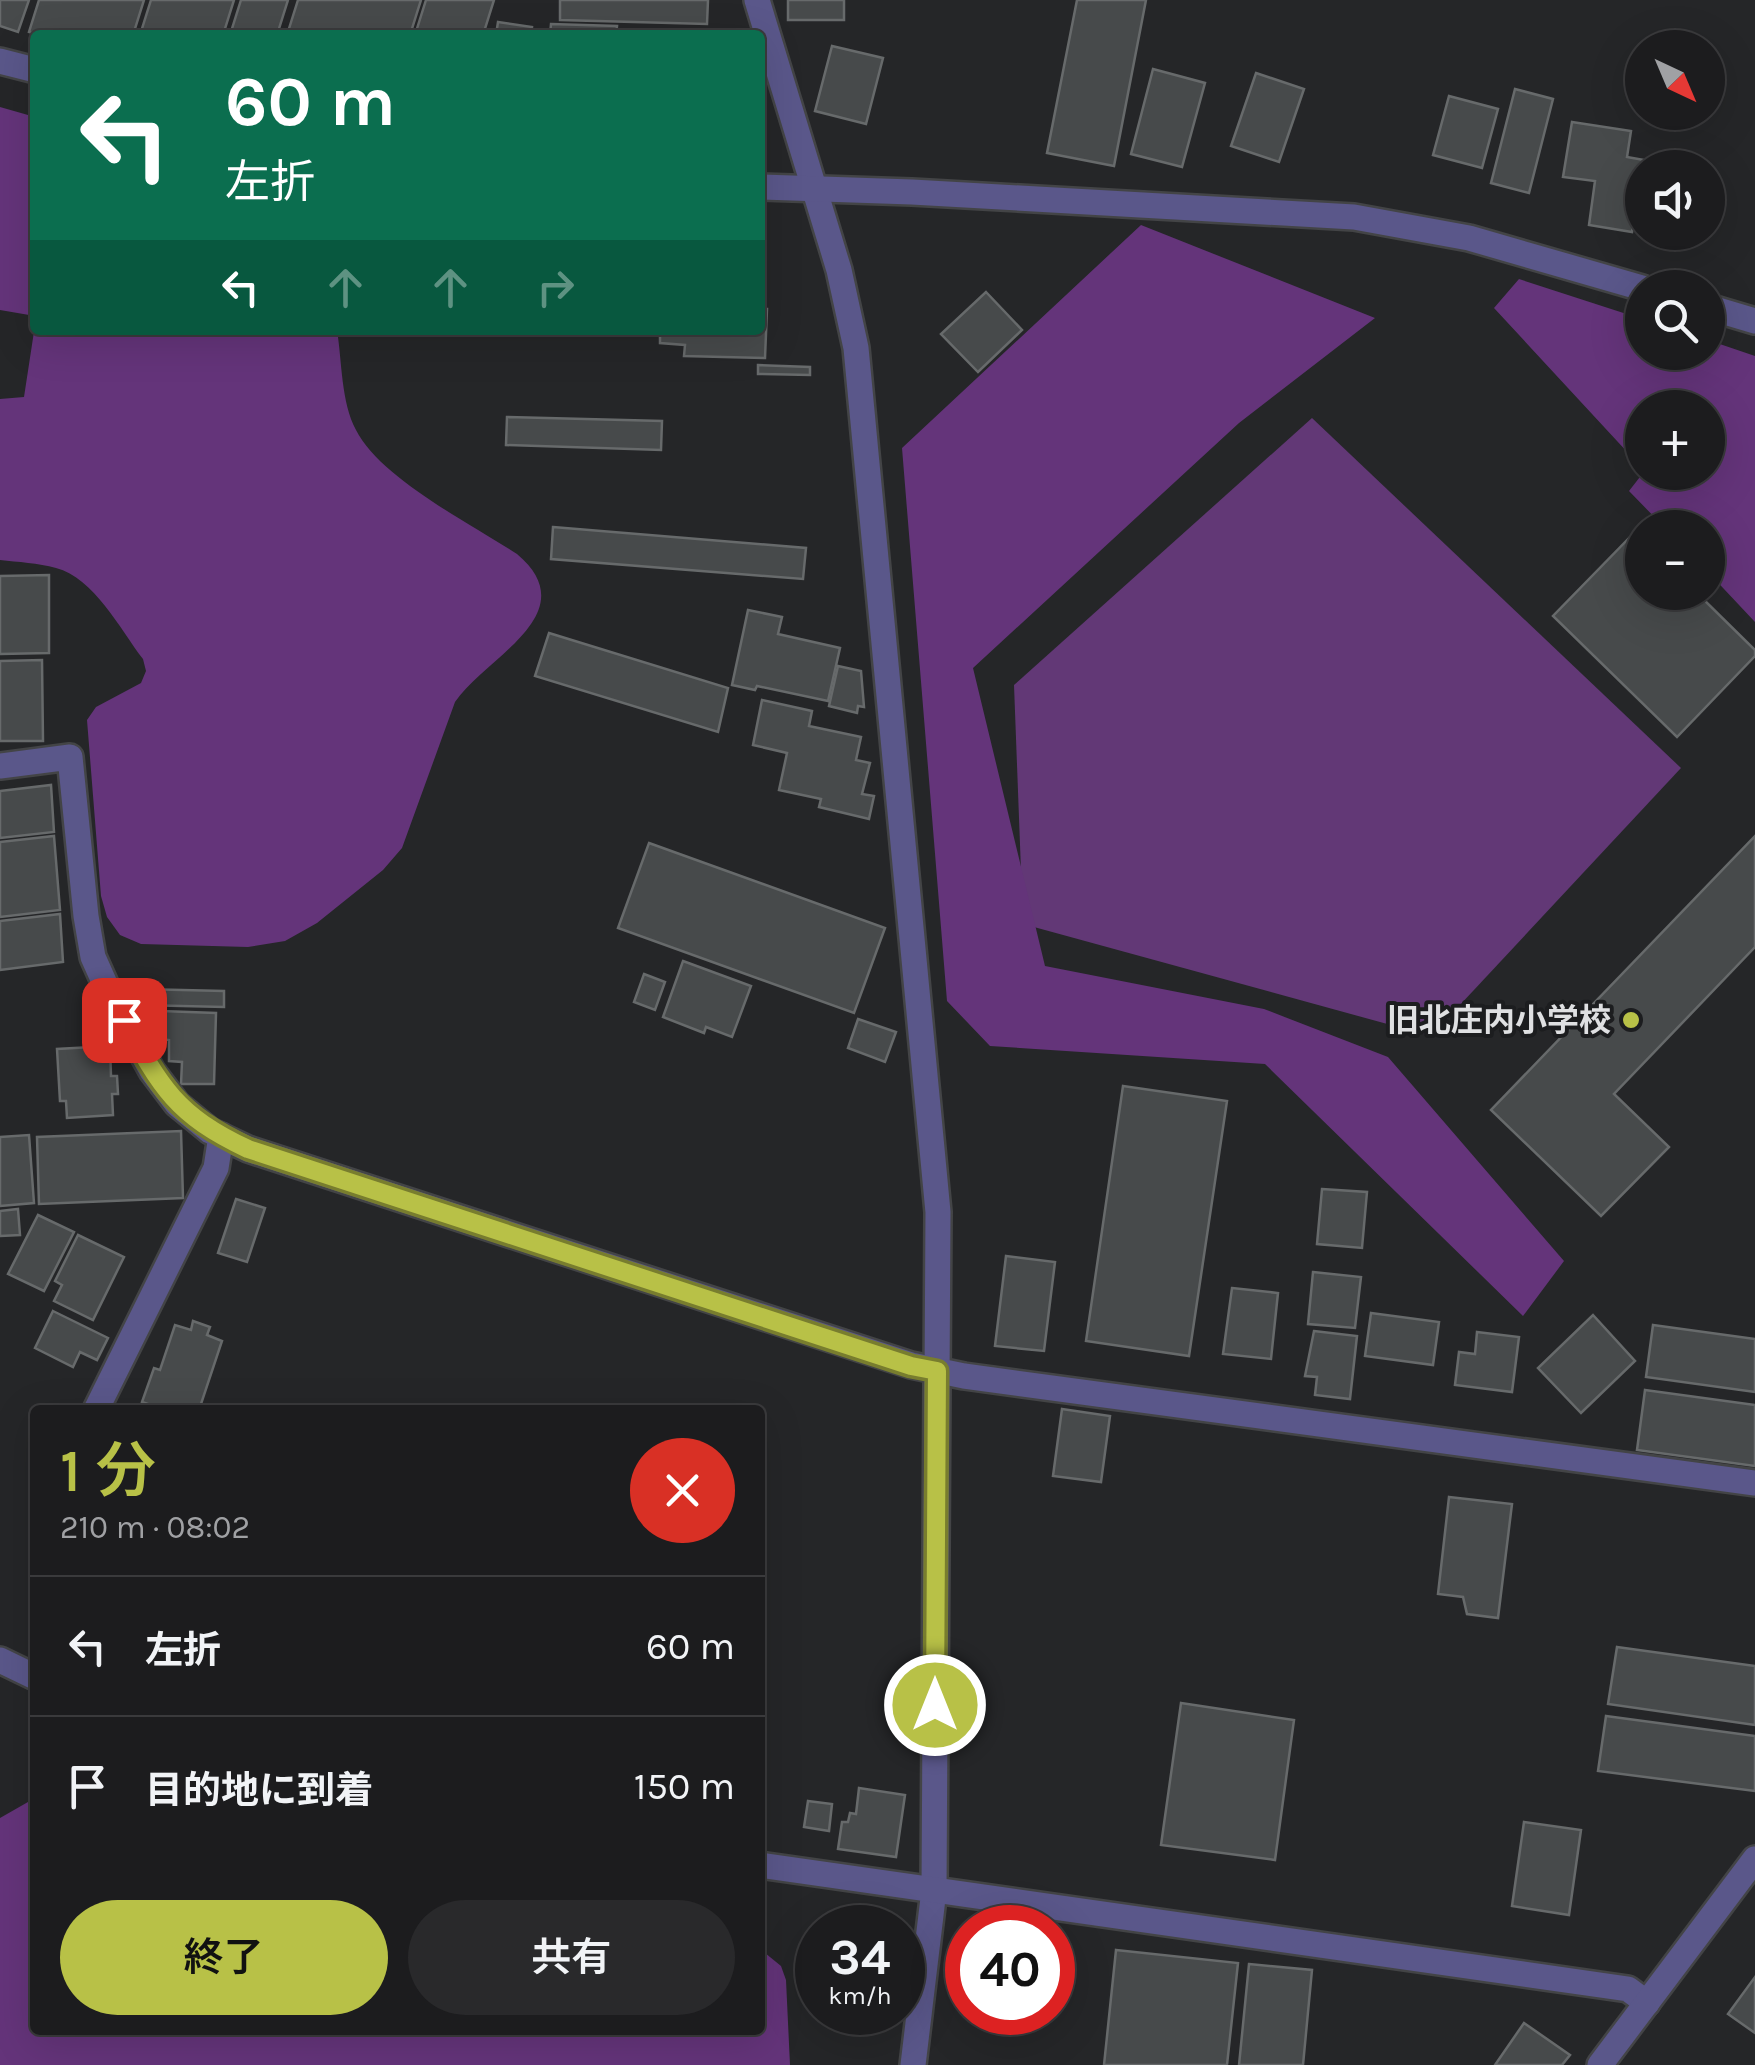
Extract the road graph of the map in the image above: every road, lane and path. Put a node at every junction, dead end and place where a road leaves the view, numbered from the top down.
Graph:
1 (757, 0) edge
2 (0, 61) edge
3 (30, 69) edge
4 (765, 187) edge
5 (813, 189) junction
6 (1625, 283) edge
7 (1725, 313) edge
8 (1755, 321) edge
9 (0, 766) edge
10 (221, 1136) junction
11 (937, 1371) junction
12 (98, 1405) edge
13 (1755, 1483) edge
14 (0, 1660) edge
15 (30, 1675) edge
16 (1755, 1860) edge
17 (765, 1866) edge
18 (934, 1890) junction
19 (1647, 2003) junction
20 (913, 2065) edge
21 (1600, 2065) edge

1 - 5 street
2 - 3 street
4 - 5 street
5 - 6 street
5 - 11 street
7 - 8 street
9 - 10 street
10 - 11 street
10 - 12 street
11 - 13 street
11 - 18 street
14 - 15 street
16 - 19 street
17 - 18 street
18 - 19 street
18 - 20 street
19 - 21 street

